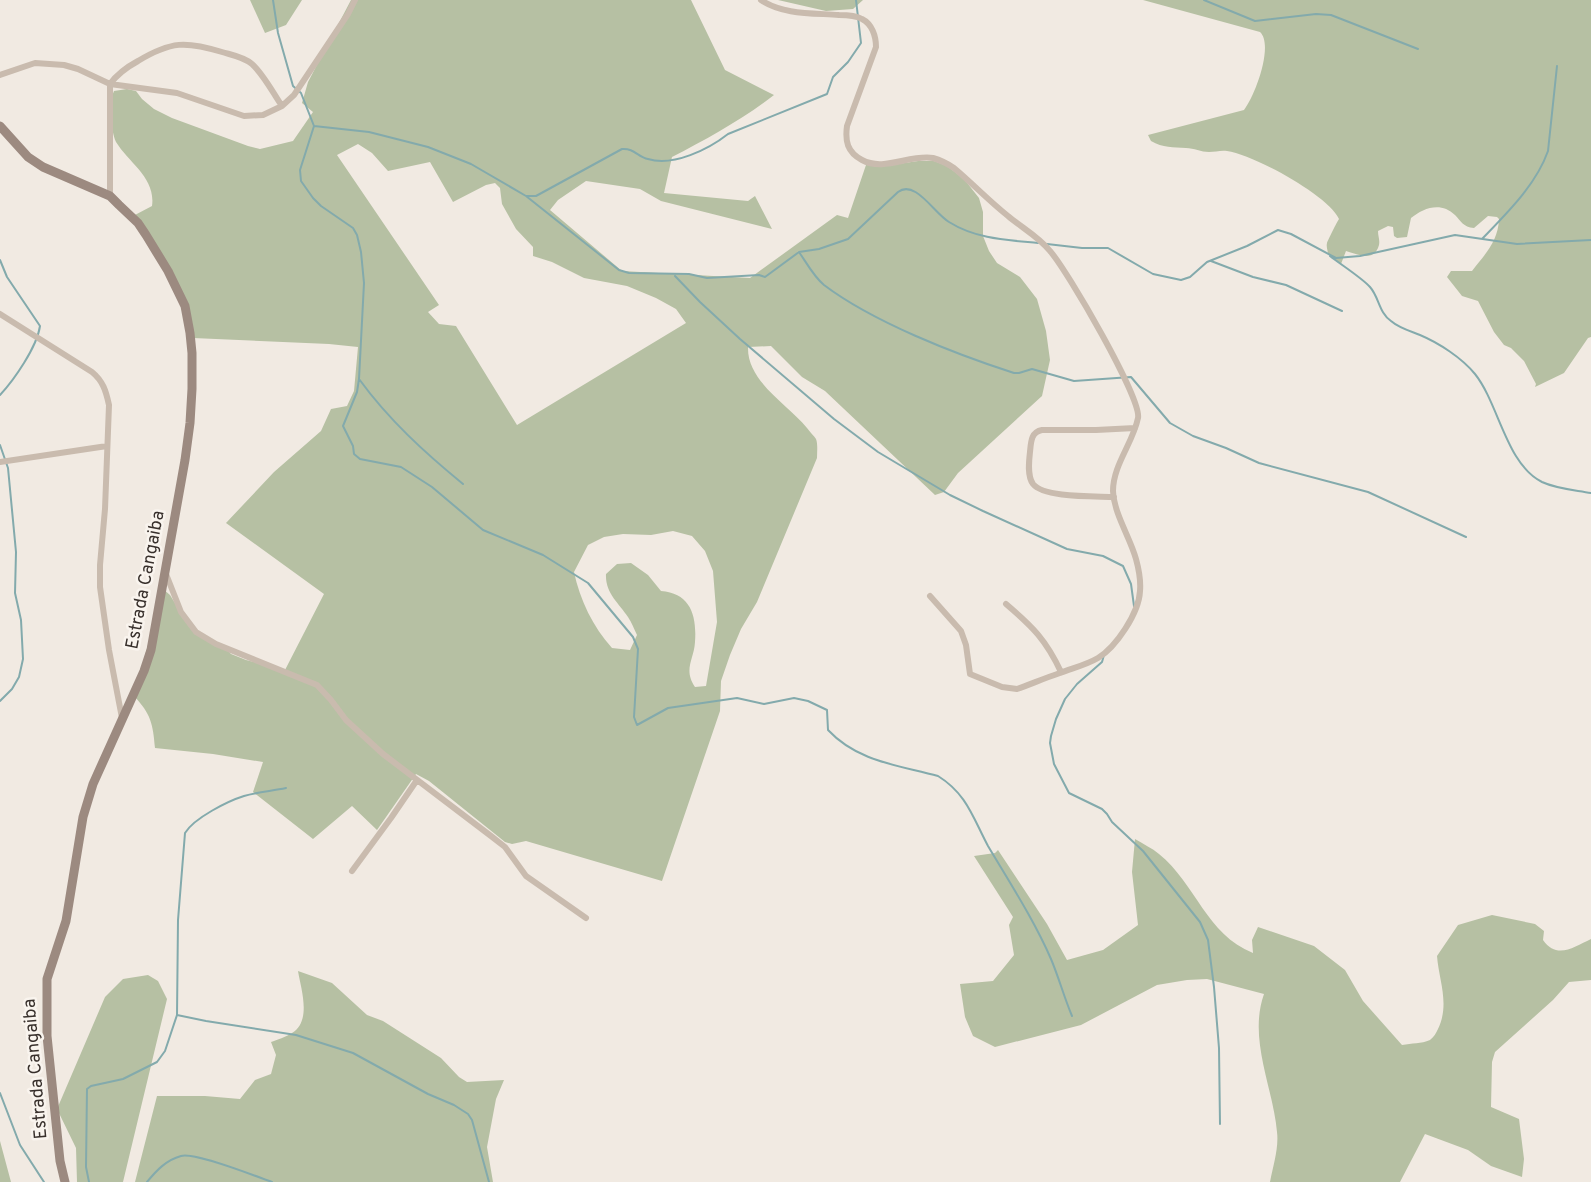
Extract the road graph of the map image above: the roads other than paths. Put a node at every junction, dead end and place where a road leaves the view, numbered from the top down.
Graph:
1 (356, 0) edge
2 (761, 0) edge
3 (0, 75) edge
4 (110, 84) junction
5 (282, 106) junction
6 (0, 126) edge
7 (110, 196) junction
8 (0, 314) edge
9 (1135, 428) junction
10 (107, 446) junction
11 (0, 462) edge
12 (1114, 497) junction
13 (165, 571) junction
14 (930, 596) dead end
15 (1006, 604) dead end
16 (1061, 672) junction
17 (122, 718) junction
18 (417, 780) junction
19 (352, 871) dead end
20 (586, 918) dead end
21 (65, 1182) edge

1 - 5 street
2 - 9 street
3 - 4 street
4 - 5 street
4 - 5 street
4 - 7 street
6 - 7 street, Estrada Cangaiba
7 - 13 street, Estrada Cangaiba
8 - 10 street
9 - 12 street
9 - 12 street
10 - 11 street
10 - 17 street
12 - 16 street
13 - 17 street, Estrada Cangaiba
13 - 18 street
14 - 16 street
15 - 16 street
17 - 21 street, Estrada Cangaiba
18 - 19 street
18 - 20 street

